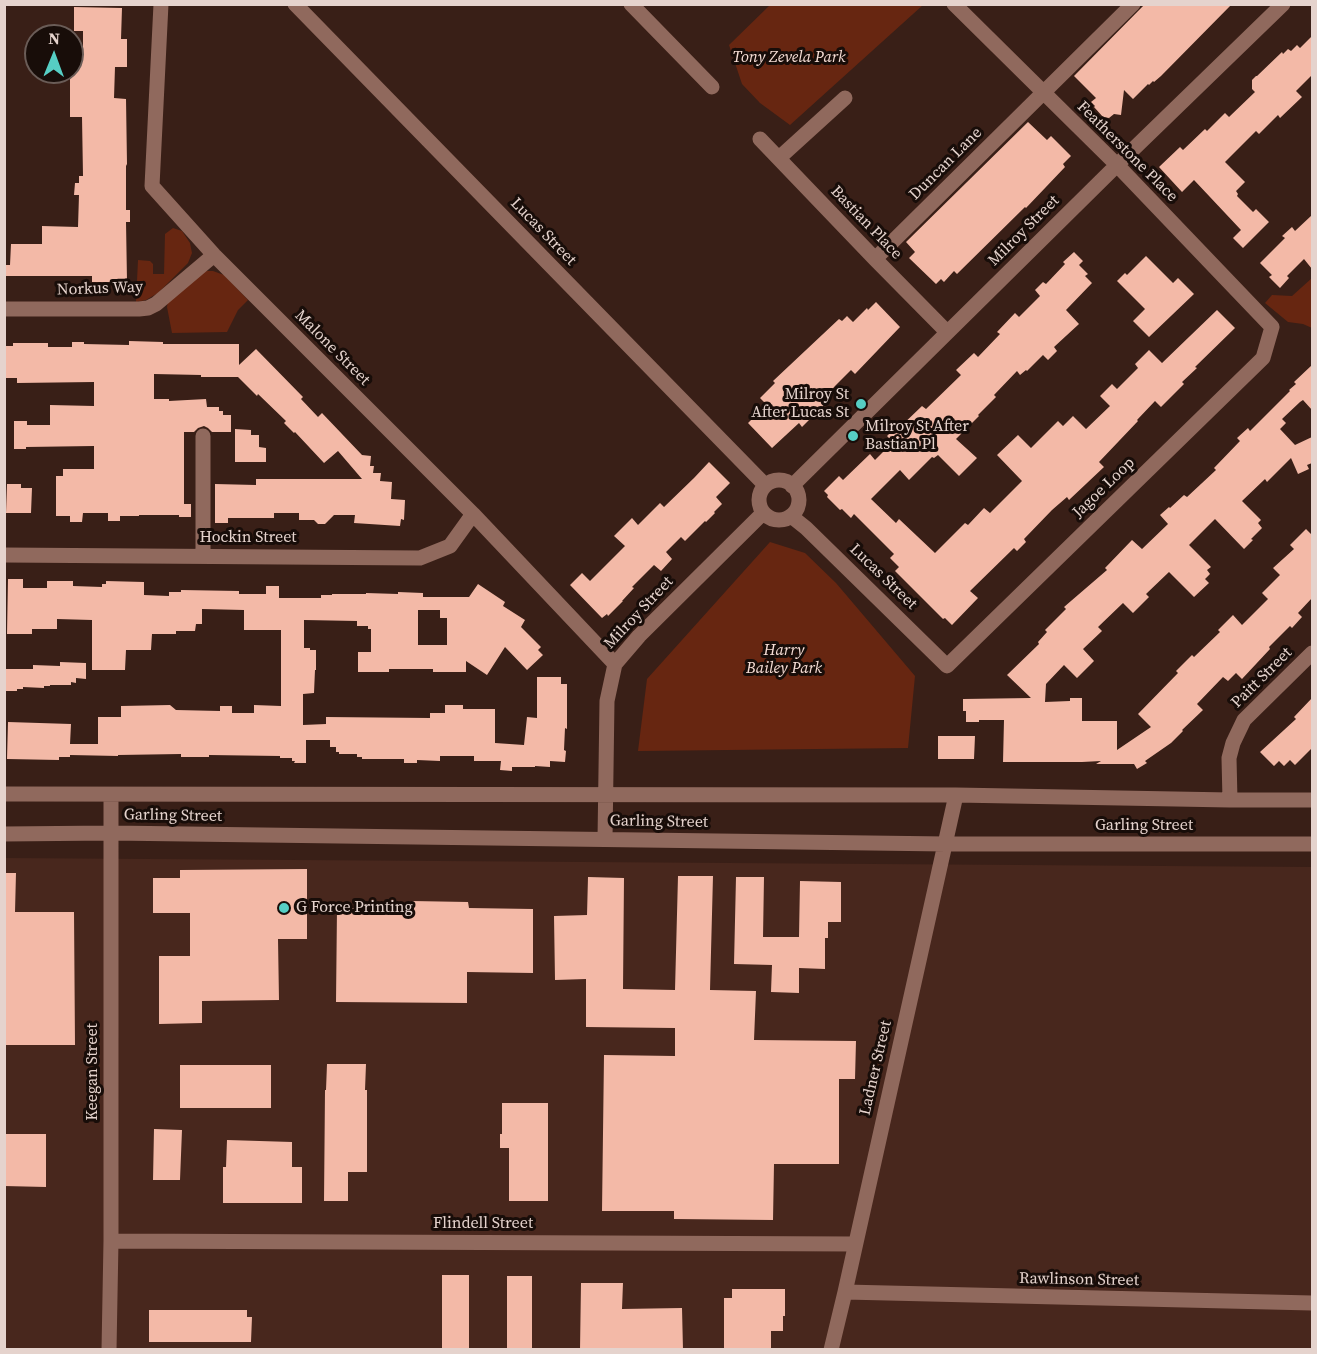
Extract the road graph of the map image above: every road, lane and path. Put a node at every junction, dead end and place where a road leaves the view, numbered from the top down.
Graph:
1 (161, 4) edge
2 (295, 4) edge
3 (631, 4) edge
4 (954, 4) edge
5 (1133, 4) edge
6 (1283, 4) edge
7 (712, 87) dead end
8 (1043, 94) junction
9 (845, 98) dead end
10 (760, 139) dead end
11 (778, 158) junction
12 (1117, 165) junction
13 (214, 255) junction
14 (875, 259) junction
15 (4, 309) edge
16 (1272, 327) joint
17 (947, 332) junction
18 (203, 436) dead end
19 (765, 485) junction
20 (792, 486) junction
21 (763, 513) junction
22 (473, 514) junction
23 (791, 516) junction
24 (4, 555) edge
25 (203, 556) junction
26 (1312, 653) edge
27 (615, 664) junction
28 (947, 666) joint
29 (4, 794) edge
30 (111, 795) junction
31 (956, 795) junction
32 (605, 796) junction
33 (1230, 800) junction
34 (1312, 800) edge
35 (111, 833) junction
36 (4, 834) edge
37 (605, 839) junction
38 (946, 844) junction
39 (1312, 844) edge
40 (111, 1241) junction
41 (855, 1244) junction
42 (845, 1292) junction
43 (1312, 1303) edge
44 (109, 1350) edge
45 (831, 1350) edge

1 - 13 street, Malone Street
2 - 19 street, Lucas Street
3 - 7 street
4 - 8 street, Featherstone Place
5 - 8 street, Duncan Lane
6 - 12 street, Milroy Street
8 - 12 street, Featherstone Place
8 - 14 street, Duncan Lane
9 - 11 street
10 - 11 street, Bastian Place
11 - 14 street, Bastian Place
12 - 16 street, Featherstone Place
12 - 17 street, Milroy Street
13 - 15 street, Norkus Way
13 - 22 street, Malone Street
14 - 17 street, Bastian Place
16 - 28 street, Jagoe Loop
17 - 20 street, Milroy Street
18 - 25 street
19 - 20 street
19 - 21 street
20 - 23 street
21 - 23 street
21 - 27 street, Milroy Street
22 - 25 street, Hockin Street
22 - 27 street, Malone Street
23 - 28 street, Lucas Street
24 - 25 street, Hockin Street
26 - 33 street, Paitt Street
27 - 32 street, Milroy Street
29 - 30 street, Garling Street
30 - 32 street, Garling Street
30 - 35 street, Keegan Street
31 - 32 street, Garling Street
31 - 33 street, Garling Street
31 - 38 street, Ladner Street
32 - 37 street, Milroy Street
33 - 34 street, Garling Street
35 - 36 street, Garling Street
35 - 37 street, Garling Street
35 - 40 street, Keegan Street
37 - 38 street, Garling Street
38 - 39 street, Garling Street
38 - 41 street, Ladner Street
40 - 41 street, Flindell Street
40 - 44 street, Keegan Street
41 - 42 street, Ladner Street
42 - 43 street, Rawlinson Street
42 - 45 street, Ladner Street

